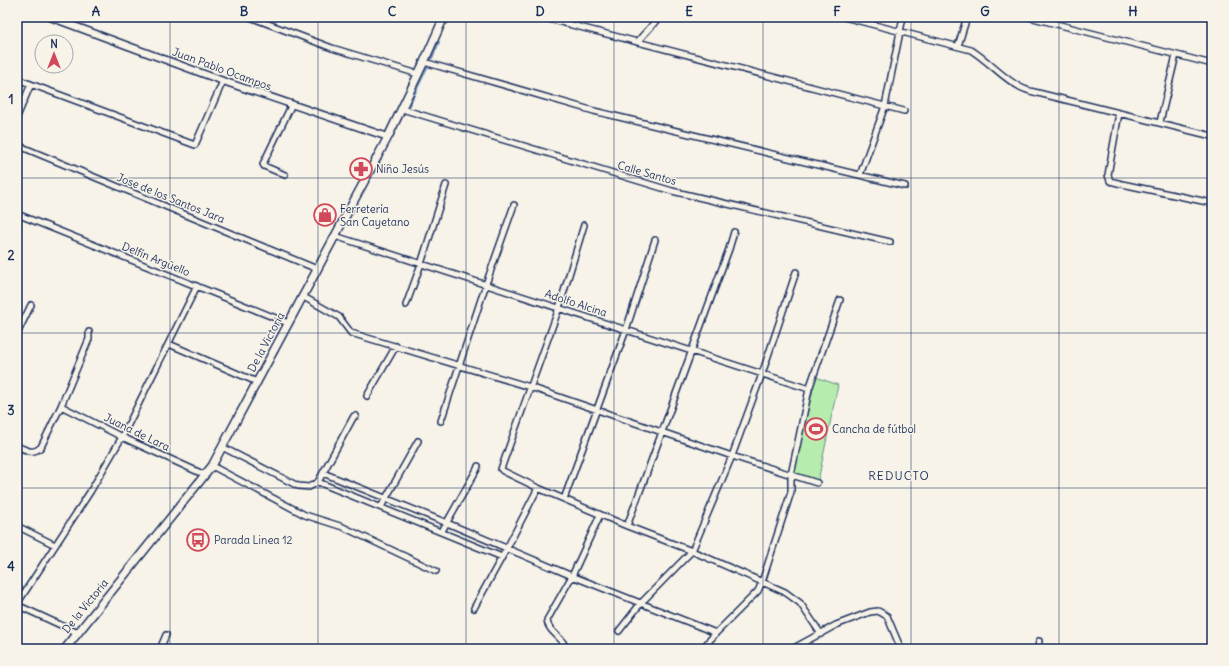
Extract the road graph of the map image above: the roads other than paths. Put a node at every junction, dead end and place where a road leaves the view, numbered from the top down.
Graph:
1 (50, 17) edge
2 (250, 17) edge
3 (444, 17) edge
4 (541, 17) edge
5 (658, 17) edge
6 (844, 17) edge
7 (903, 17) edge
8 (967, 17) edge
9 (1030, 17) edge
10 (900, 31) junction
11 (637, 42) junction
12 (958, 46) junction
13 (1176, 55) junction
14 (424, 62) junction
15 (1212, 64) edge
16 (418, 74) junction
17 (17, 79) edge
18 (223, 81) junction
19 (31, 84) junction
20 (292, 104) junction
21 (885, 106) junction
22 (402, 109) junction
23 (904, 111) dead end
24 (1120, 113) junction
25 (17, 116) edge
26 (1160, 122) junction
27 (1212, 136) edge
28 (388, 137) junction
29 (17, 145) edge
30 (285, 175) dead end
31 (860, 175) junction
32 (446, 185) dead end
33 (905, 186) dead end
34 (1212, 204) edge
35 (514, 205) dead end
36 (17, 214) edge
37 (584, 225) dead end
38 (734, 232) dead end
39 (336, 236) junction
40 (655, 240) dead end
41 (890, 242) dead end
42 (421, 264) junction
43 (317, 269) junction
44 (796, 272) dead end
45 (486, 284) junction
46 (197, 286) junction
47 (302, 296) junction
48 (840, 300) dead end
49 (31, 305) dead end
50 (406, 306) dead end
51 (559, 308) junction
52 (288, 322) junction
53 (626, 330) junction
54 (89, 332) dead end
55 (17, 334) edge
56 (169, 344) junction
57 (396, 346) junction
58 (692, 351) junction
59 (460, 366) junction
60 (762, 374) junction
61 (257, 382) junction
62 (530, 387) junction
63 (810, 389) junction
64 (368, 396) dead end
65 (61, 406) junction
66 (597, 410) junction
67 (356, 416) dead end
68 (441, 421) dead end
69 (662, 432) junction
70 (122, 437) junction
71 (418, 441) dead end
72 (17, 446) edge
73 (222, 447) junction
74 (732, 456) junction
75 (212, 466) junction
76 (478, 466) dead end
77 (323, 473) junction
78 (205, 475) junction
79 (791, 475) junction
80 (318, 482) junction
81 (817, 483) dead end
82 (538, 488) junction
83 (386, 498) junction
84 (564, 499) junction
85 (381, 507) junction
86 (600, 514) junction
87 (447, 523) junction
88 (17, 526) edge
89 (626, 526) junction
90 (442, 531) junction
91 (55, 545) junction
92 (507, 548) junction
93 (692, 551) junction
94 (502, 556) junction
95 (436, 571) dead end
96 (572, 576) junction
97 (762, 582) junction
98 (641, 602) junction
99 (17, 604) edge
100 (474, 608) dead end
101 (619, 631) dead end
102 (78, 633) junction
103 (716, 633) junction
104 (821, 634) junction
105 (166, 635) dead end
106 (1039, 641) dead end
107 (64, 649) edge
108 (160, 649) edge
109 (566, 649) edge
110 (702, 649) edge
111 (792, 649) edge
112 (901, 649) edge
113 (1038, 649) edge

1 - 18 street, Juan Pablo Ocampos
2 - 16 street
3 - 14 main road, De la Victoria
4 - 11 street
5 - 11 street
6 - 10 street
7 - 10 street
8 - 12 street
9 - 13 street
10 - 12 street
10 - 21 street
11 - 21 street
12 - 24 street
13 - 15 street
13 - 26 street
14 - 16 main road, De la Victoria
14 - 31 street
16 - 22 main road, De la Victoria
17 - 19 street
18 - 19 street
18 - 20 street, Juan Pablo Ocampos
19 - 25 street
20 - 28 street, Juan Pablo Ocampos
20 - 30 street
21 - 23 street
21 - 31 street
22 - 28 main road, De la Victoria
22 - 41 street, Calle Santos
24 - 26 street
24 - 34 street
26 - 27 street
28 - 39 main road, De la Victoria
29 - 43 street, Jose de los Santos Jara
31 - 33 street
32 - 42 street
35 - 45 street
36 - 46 street, Delfín Argüello
37 - 51 street
38 - 58 street
39 - 42 street, Adolfo Alcina
39 - 43 main road, De la Victoria
40 - 53 street
42 - 45 street, Adolfo Alcina
42 - 50 street
43 - 47 main road, De la Victoria
44 - 60 street
45 - 51 street, Adolfo Alcina
45 - 59 street
46 - 52 street, Delfín Argüello
46 - 56 street
47 - 52 main road, De la Victoria
47 - 57 street
48 - 63 street
49 - 55 street
51 - 53 street, Adolfo Alcina
51 - 62 street
52 - 61 main road, De la Victoria
53 - 58 street, Adolfo Alcina
53 - 66 street
54 - 65 street
56 - 61 street
56 - 70 street
57 - 59 street
57 - 64 street
58 - 60 street, Adolfo Alcina
58 - 69 street
59 - 62 street
59 - 68 street
60 - 63 street, Adolfo Alcina
60 - 74 street
61 - 73 main road, De la Victoria
62 - 66 street
62 - 82 street
63 - 79 street
65 - 70 street, Juana de Lara
65 - 72 street
66 - 69 street
66 - 84 street
67 - 77 street
69 - 74 street
69 - 89 street
70 - 78 street, Juana de Lara
70 - 91 street
71 - 83 street
73 - 75 main road, De la Victoria
73 - 80 street
74 - 79 street
74 - 93 street
75 - 78 main road, De la Victoria
75 - 95 street
76 - 87 street
77 - 80 street
77 - 83 street
78 - 102 main road, De la Victoria
79 - 81 street
79 - 97 street
80 - 85 street
82 - 84 street
82 - 92 street
83 - 85 street
83 - 87 street
84 - 86 street
85 - 90 street
86 - 89 street
86 - 96 street
87 - 90 street
87 - 92 street
88 - 91 street
89 - 93 street
90 - 94 street
91 - 99 street
92 - 94 street
92 - 96 street
93 - 97 street
93 - 98 street
94 - 100 street
96 - 98 street
96 - 109 street
97 - 103 street
97 - 104 street
98 - 101 street
98 - 103 street
99 - 102 street
102 - 107 main road, De la Victoria
103 - 110 street
104 - 111 street
104 - 112 street
105 - 108 street
106 - 113 street

